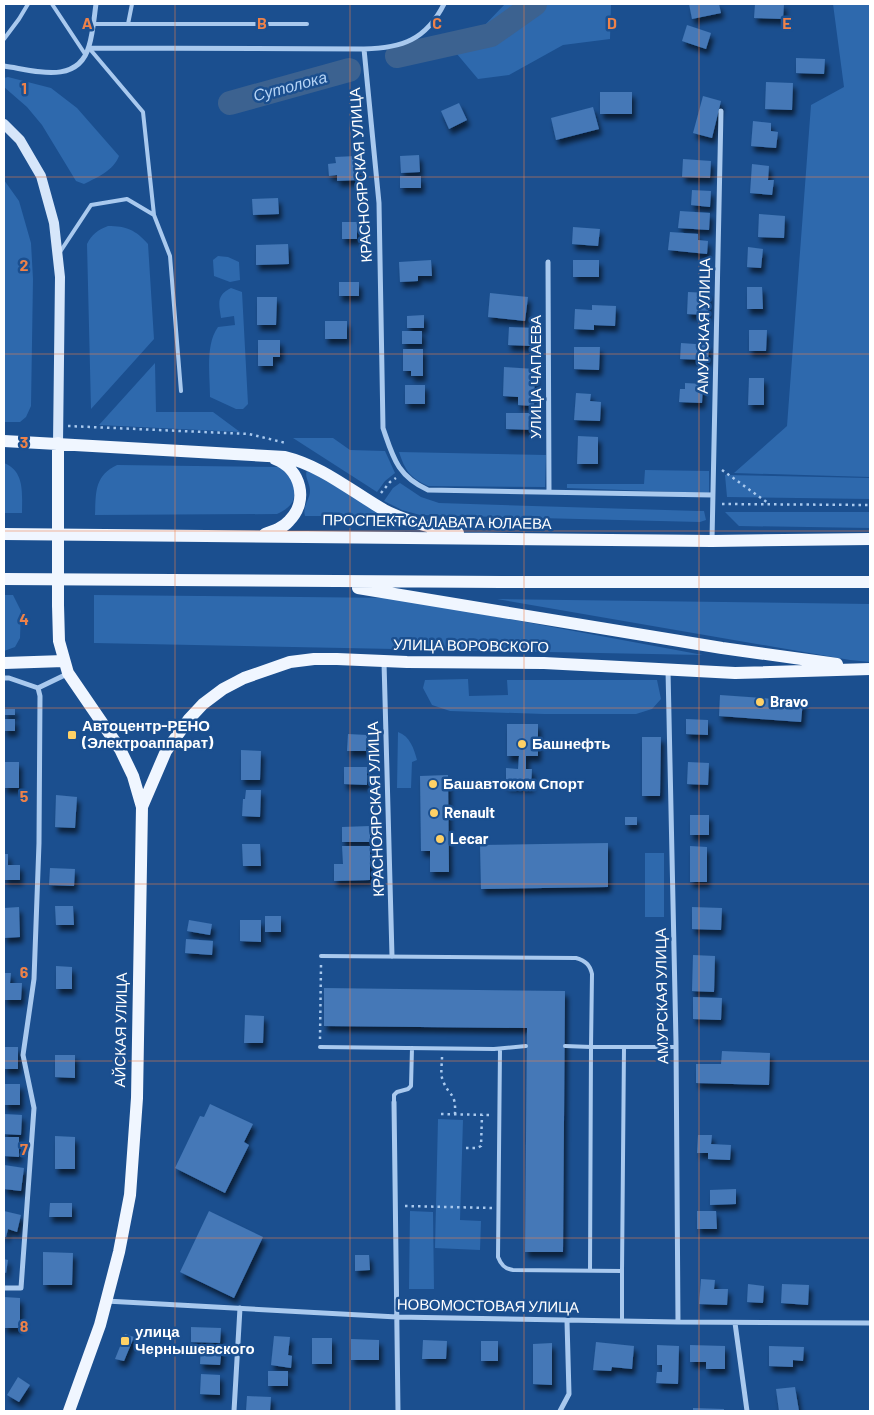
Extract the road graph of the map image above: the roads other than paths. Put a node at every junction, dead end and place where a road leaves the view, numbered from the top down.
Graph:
1 (28, 4) edge
2 (52, 4) edge
3 (96, 4) edge
4 (132, 4) edge
5 (444, 4) edge
6 (93, 24) junction
7 (128, 24) junction
8 (307, 24) dead end
9 (4, 39) edge
10 (89, 48) junction
11 (364, 49) junction
12 (85, 54) junction
13 (4, 66) edge
14 (721, 111) dead end
15 (4, 124) edge
16 (154, 216) junction
17 (58, 254) junction
18 (548, 262) dead end
19 (181, 391) dead end
20 (4, 441) edge
21 (58, 442) junction
22 (266, 455) junction
23 (549, 492) junction
24 (713, 495) junction
25 (4, 534) edge
26 (256, 537) junction
27 (487, 539) junction
28 (870, 539) edge
29 (712, 541) junction
30 (4, 579) edge
31 (298, 581) junction
32 (870, 582) edge
33 (384, 661) junction
34 (4, 663) edge
35 (66, 667) junction
36 (668, 669) junction
37 (870, 669) edge
38 (4, 678) edge
39 (38, 688) junction
40 (142, 808) junction
41 (321, 956) road end
42 (392, 956) junction
43 (526, 1046) dead end
44 (565, 1046) dead end
45 (592, 1046) junction
46 (320, 1047) road end
47 (624, 1047) junction
48 (676, 1047) junction
49 (412, 1048) junction
50 (500, 1049) junction
51 (394, 1102) joint
52 (590, 1271) junction
53 (622, 1272) junction
54 (4, 1288) edge
55 (106, 1301) junction
56 (240, 1308) junction
57 (396, 1317) junction
58 (567, 1321) junction
59 (622, 1321) junction
60 (678, 1322) junction
61 (735, 1322) junction
62 (870, 1323) edge
63 (69, 1411) edge
64 (234, 1411) edge
65 (398, 1411) edge
66 (560, 1411) edge
67 (747, 1411) edge

1 - 9 lane
2 - 12 lane
3 - 6 street
4 - 7 lane
5 - 11 street
6 - 7 lane
6 - 10 street
7 - 8 lane
10 - 11 street
10 - 12 street
10 - 16 lane
11 - 23 street, КРАСНОЯРСКАЯ УЛИЦА
12 - 13 street
14 - 24 street, АМУРСКАЯ УЛИЦА
15 - 17 main road
16 - 17 lane
16 - 19 lane
17 - 21 main road
18 - 23 street, УЛИЦА ЧАПАЕВА
20 - 21 main road
21 - 22 main road
21 - 35 main road, bridge
22 - 26 main road
22 - 27 main road
23 - 24 street, КРАСНОЯРСКАЯ УЛИЦА
24 - 29 street, АМУРСКАЯ УЛИЦА
25 - 26 main road, ПРОСПЕКТ САЛАВАТА ЮЛАЕВА
26 - 27 main road, ПРОСПЕКТ САЛАВАТА ЮЛАЕВА
27 - 29 main road, ПРОСПЕКТ САЛАВАТА ЮЛАЕВА
28 - 29 main road, ПРОСПЕКТ САЛАВАТА ЮЛАЕВА
30 - 31 main road
31 - 32 main road
31 - 37 main road
33 - 36 main road, УЛИЦА ВОРОВСКОГО
33 - 40 main road, УЛИЦА ВОРОВСКОГО
33 - 42 street, КРАСНОЯРСКАЯ УЛИЦА
34 - 35 main road
35 - 39 street
35 - 40 main road, АЙСКАЯ УЛИЦА
36 - 37 main road, УЛИЦА ВОРОВСКОГО
36 - 48 street, АМУРСКАЯ УЛИЦА
38 - 39 street
39 - 54 street
40 - 55 main road, АЙСКАЯ УЛИЦА
41 - 42 lane
42 - 45 lane
43 - 50 lane
44 - 45 lane
45 - 47 lane
45 - 52 lane
46 - 49 lane
47 - 48 lane
47 - 53 lane
48 - 60 street, АМУРСКАЯ УЛИЦА
49 - 50 lane
49 - 51 lane
50 - 52 lane
51 - 57 street
52 - 53 lane
53 - 59 lane
55 - 56 street, НОВОМОСТОВАЯ УЛИЦА
55 - 63 main road, АЙСКАЯ УЛИЦА
56 - 57 street, НОВОМОСТОВАЯ УЛИЦА
56 - 64 street
57 - 58 street, НОВОМОСТОВАЯ УЛИЦА
57 - 65 street
58 - 59 street, НОВОМОСТОВАЯ УЛИЦА
58 - 66 street
59 - 60 street, НОВОМОСТОВАЯ УЛИЦА
60 - 61 street, НОВОМОСТОВАЯ УЛИЦА
61 - 62 street, НОВОМОСТОВАЯ УЛИЦА
61 - 67 street

